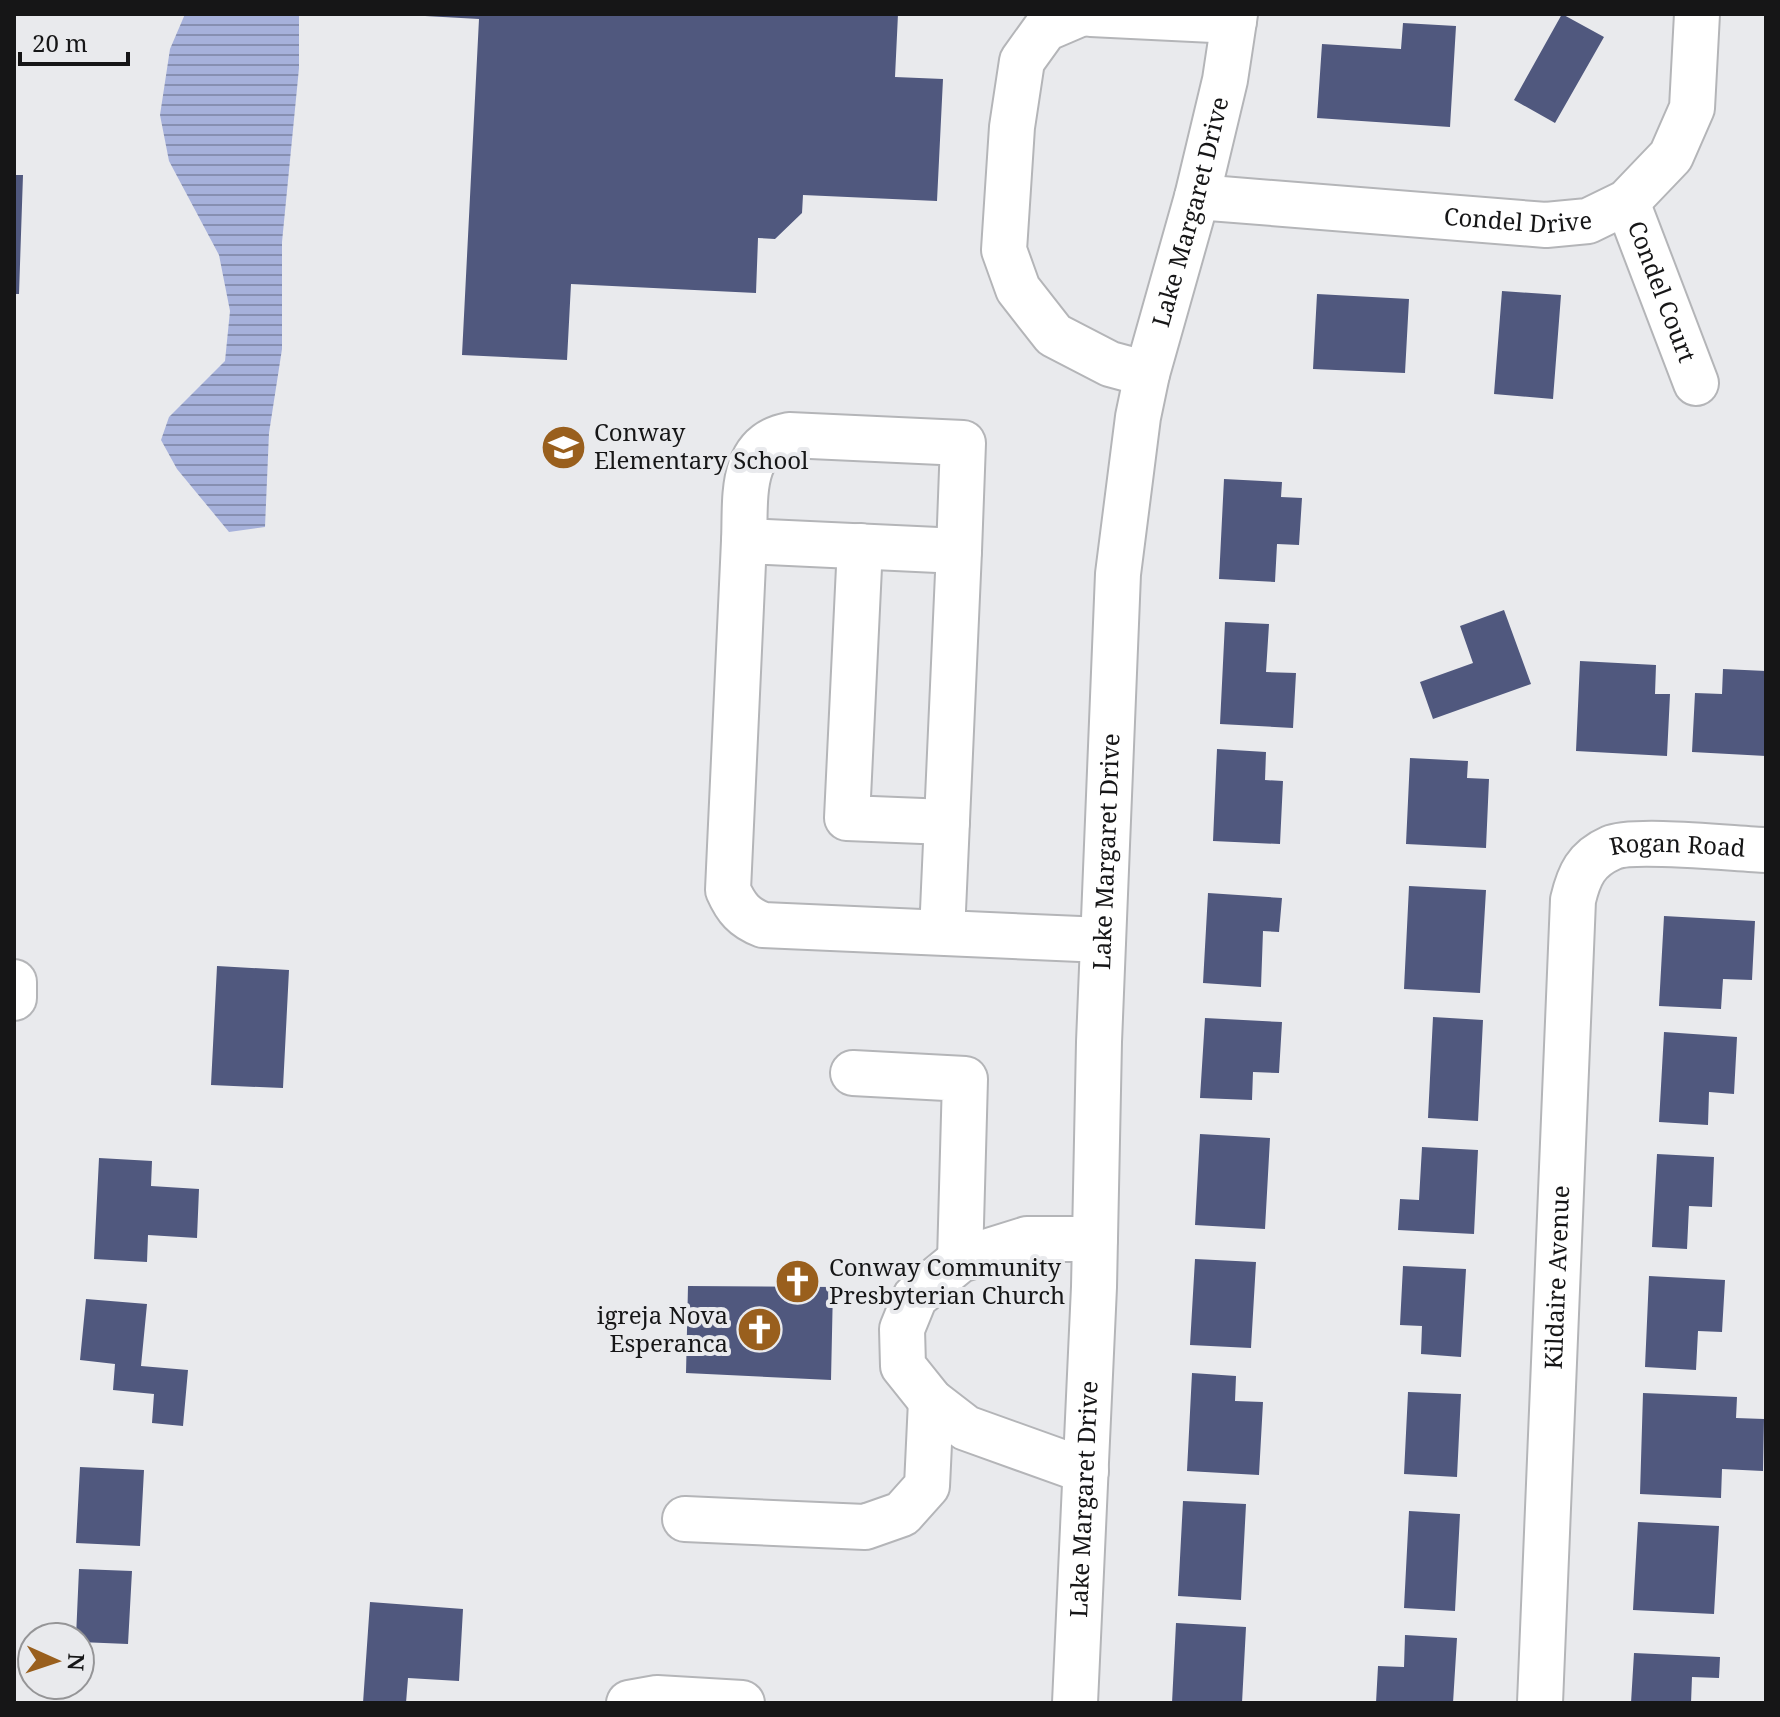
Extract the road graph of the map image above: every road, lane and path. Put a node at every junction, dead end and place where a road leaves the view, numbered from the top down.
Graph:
1 (1080, 14) edge
2 (1091, 14) edge
3 (1697, 14) edge
4 (1235, 17) edge
5 (1197, 197) junction
6 (1627, 202) junction
7 (1147, 374) junction
8 (1696, 383) dead end
9 (744, 541) junction
10 (860, 546) junction
11 (959, 551) junction
12 (947, 822) junction
13 (1766, 850) edge
14 (1594, 858) joint
15 (942, 933) junction
16 (1103, 940) junction
17 (14, 982) edge
18 (14, 998) edge
19 (853, 1073) dead end
20 (1095, 1239) junction
21 (960, 1260) junction
22 (931, 1401) junction
23 (1086, 1471) junction
24 (685, 1519) dead end
25 (629, 1703) edge
26 (742, 1703) edge
27 (1075, 1703) edge
28 (1540, 1703) edge

1 - 7 street
2 - 4 street
3 - 6 street, Condel Drive
4 - 5 street, Lake Margaret Drive
5 - 6 street, Condel Drive
5 - 7 street, Lake Margaret Drive
6 - 8 street, Condel Court
7 - 16 street, Lake Margaret Drive
9 - 10 street
9 - 11 street
9 - 15 street
10 - 11 street
10 - 12 street
11 - 12 street
12 - 15 street
13 - 14 street, Rogan Road
14 - 28 street, Kildaire Avenue
15 - 16 street
16 - 20 street, Lake Margaret Drive
17 - 18 street
19 - 21 street
20 - 21 street
20 - 23 street, Lake Margaret Drive
21 - 22 street
22 - 23 street
22 - 24 street
23 - 27 street, Lake Margaret Drive
25 - 26 street

